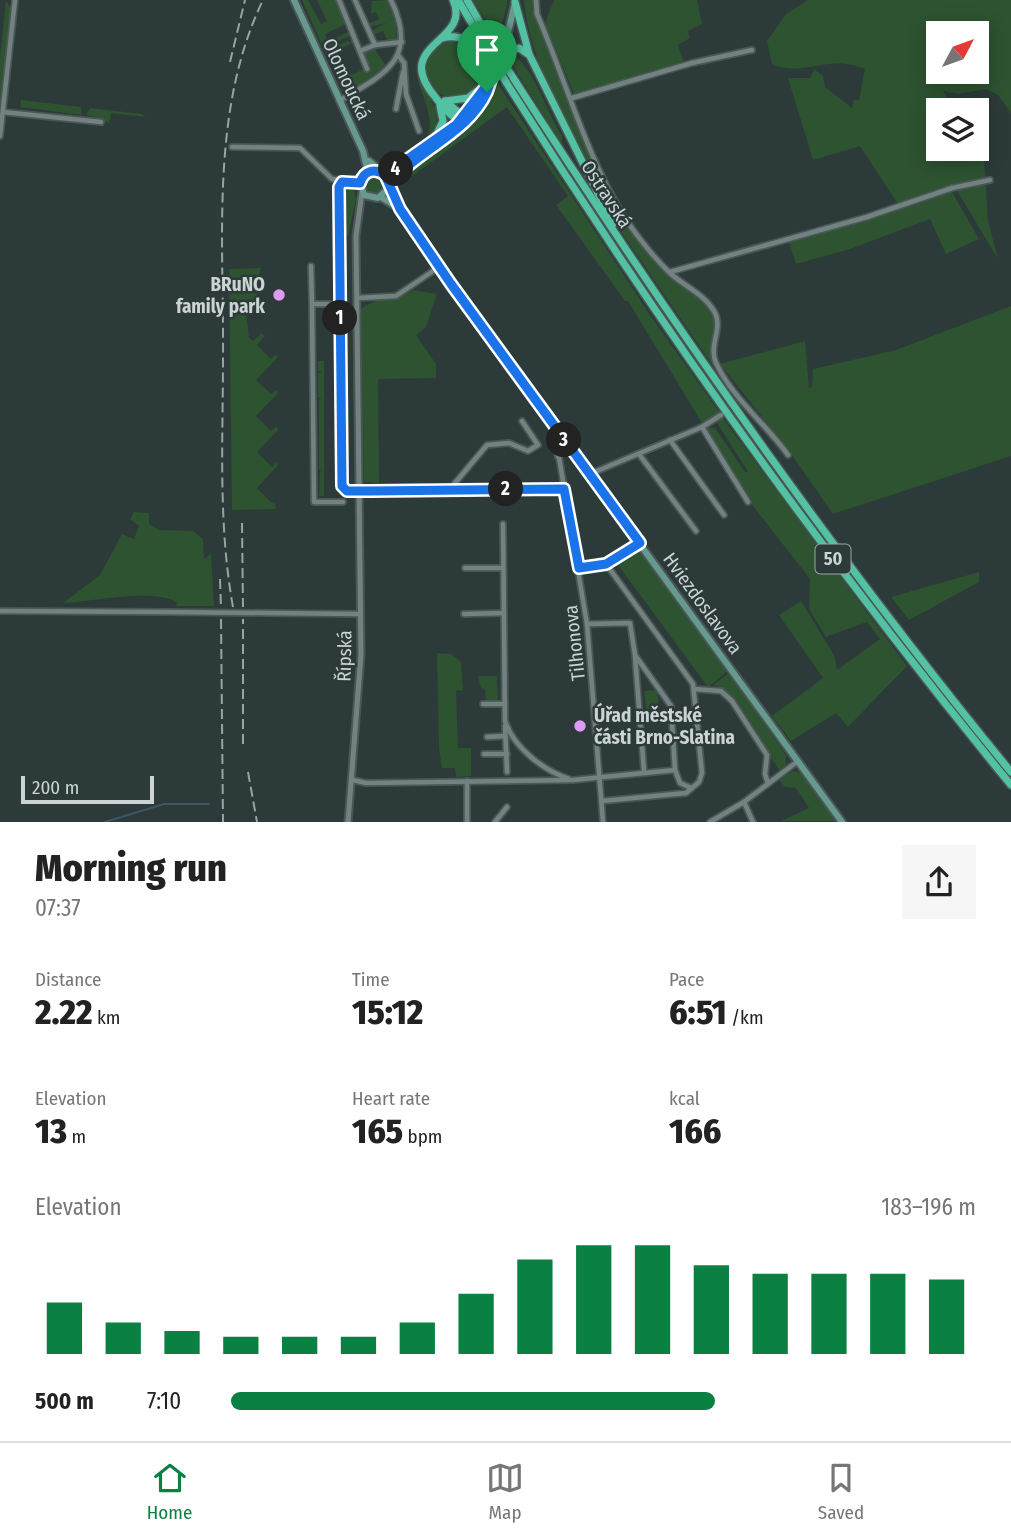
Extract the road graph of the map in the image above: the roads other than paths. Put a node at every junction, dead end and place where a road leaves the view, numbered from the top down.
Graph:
1 (15, 0) edge
2 (294, 0) edge
3 (339, 0) edge
4 (355, 0) edge
5 (391, 0) edge
6 (456, 0) edge
7 (467, 0) edge
8 (536, 0) edge
9 (515, 1) edge
10 (438, 40) junction
11 (402, 42) junction
12 (375, 45) junction
13 (505, 50) joint
14 (752, 50) dead end
15 (360, 51) junction
16 (487, 53) junction
17 (529, 54) junction
18 (398, 55) junction
19 (367, 69) dead end
20 (404, 69) junction
21 (492, 77) junction
22 (406, 91) junction
23 (400, 93) junction
24 (435, 96) junction
25 (572, 98) junction
26 (339, 101) junction
27 (445, 101) junction
28 (397, 109) dead end
29 (3, 112) junction
30 (460, 121) junction
31 (101, 122) dead end
32 (419, 131) dead end
33 (0, 136) edge
34 (435, 144) junction
35 (232, 147) dead end
36 (363, 150) junction
37 (377, 171) junction
38 (368, 172) junction
39 (385, 175) junction
40 (990, 180) dead end
41 (342, 182) junction
42 (360, 183) junction
43 (390, 186) junction
44 (362, 192) junction
45 (381, 197) junction
46 (372, 198) junction
47 (400, 209) junction
48 (359, 214) junction
49 (628, 256) junction
50 (311, 265) dead end
51 (439, 267) junction
52 (670, 273) junction
53 (357, 298) junction
54 (312, 304) junction
55 (340, 304) junction
56 (721, 415) dead end
57 (548, 418) junction
58 (522, 421) dead end
59 (702, 427) junction
60 (670, 440) junction
61 (566, 442) junction
62 (639, 454) junction
63 (788, 455) dead end
64 (576, 456) junction
65 (560, 464) junction
66 (590, 474) junction
67 (564, 489) junction
68 (455, 490) junction
69 (360, 491) junction
70 (343, 502) dead end
71 (748, 502) dead end
72 (724, 515) dead end
73 (503, 524) dead end
74 (696, 531) dead end
75 (640, 543) junction
76 (606, 564) junction
77 (465, 568) dead end
78 (503, 568) junction
79 (579, 568) junction
80 (0, 611) edge
81 (504, 613) junction
82 (360, 614) junction
83 (464, 614) dead end
84 (587, 624) junction
85 (635, 655) junction
86 (694, 689) junction
87 (483, 704) dead end
88 (505, 704) junction
89 (505, 721) junction
90 (506, 736) junction
91 (487, 737) dead end
92 (515, 740) junction
93 (506, 744) junction
94 (484, 754) dead end
95 (507, 754) junction
96 (798, 761) junction
97 (675, 770) junction
98 (645, 771) junction
99 (508, 772) dead end
100 (1011, 772) edge
101 (600, 777) junction
102 (353, 780) junction
103 (573, 780) junction
104 (467, 781) junction
105 (768, 783) junction
106 (1011, 785) edge
107 (692, 788) junction
108 (602, 801) junction
109 (744, 802) junction
110 (507, 807) dead end
111 (348, 821) edge
112 (467, 821) edge
113 (495, 821) edge
114 (603, 821) edge
115 (710, 821) edge
116 (753, 821) edge
117 (842, 821) edge

1 - 29 street
2 - 26 main road, Olomoucká
3 - 15 street
4 - 12 street
5 - 11 street
6 - 10 highway, 50
6 - 16 highway, 50
7 - 49 highway, Ostravská / 50, bridge
8 - 25 street
9 - 13 main road
9 - 17 highway, 50
10 - 16 highway, 50
10 - 24 highway, 50
11 - 12 street
11 - 18 street
12 - 15 street
13 - 17 highway
14 - 25 street
15 - 19 street
16 - 106 highway, Ostravská / 50, bridge
17 - 49 highway, 50
18 - 20 street
18 - 26 street
20 - 22 street
20 - 23 street
21 - 27 highway
21 - 30 main road
21 - 34 main road
22 - 23 street
22 - 32 street
23 - 28 street
24 - 27 highway
24 - 30 highway, 50
24 - 34 highway, 50
25 - 52 street
26 - 36 main road, Olomoucká
27 - 30 highway
29 - 31 street
29 - 33 street
30 - 34 main road
34 - 39 main road
34 - 43 main road
35 - 41 street
36 - 37 main road
36 - 38 main road, Olomoucká
37 - 38 main road
37 - 39 main road
38 - 42 main road
39 - 43 main road
40 - 52 street
41 - 42 street
41 - 55 street
42 - 44 main road
43 - 45 main road
43 - 47 main road
44 - 46 main road
44 - 48 street, Řípská
45 - 46 main road
45 - 47 main road, Hviezdoslavova
46 - 48 street
47 - 51 main road, Hviezdoslavova
48 - 53 street, Řípská
49 - 100 highway, Ostravská / 50
50 - 54 street
51 - 53 street
51 - 57 main road, Hviezdoslavova
52 - 63 street
53 - 69 street, Řípská
54 - 55 street
54 - 70 street
55 - 69 street
56 - 59 street
57 - 61 main road, Hviezdoslavova
57 - 65 street, Tilhonova
58 - 68 street
59 - 60 street
59 - 71 street
60 - 62 street
60 - 72 street
61 - 64 main road, Hviezdoslavova
61 - 65 street, Tilhonova
62 - 66 street
62 - 74 street
64 - 65 street
64 - 66 main road, Hviezdoslavova
65 - 67 street, Tilhonova
66 - 75 main road, Hviezdoslavova
67 - 68 street
67 - 79 street, Tilhonova
68 - 69 street
69 - 82 street, Řípská
73 - 78 street
75 - 76 street
75 - 96 main road, Hviezdoslavova
76 - 79 street
76 - 86 street
77 - 78 street
78 - 81 street
79 - 84 street, Tilhonova
80 - 82 street, bridge
81 - 83 street
81 - 88 street
82 - 102 street, Řípská
84 - 85 street
84 - 101 street, Tilhonova
85 - 97 street
85 - 98 street
86 - 105 street
86 - 107 street
87 - 88 street
88 - 89 street
89 - 90 street
89 - 92 street
90 - 91 street
90 - 93 street
92 - 93 street
92 - 103 street
93 - 95 street
94 - 95 street
95 - 99 street
96 - 105 street
96 - 117 main road, Hviezdoslavova
97 - 98 street
97 - 107 street
98 - 101 street
101 - 103 street
101 - 108 street, Tilhonova
102 - 104 street
102 - 111 street, Řípská
103 - 104 street
104 - 112 street
105 - 109 street
107 - 108 street
108 - 114 street, Tilhonova
109 - 115 street
109 - 116 street
110 - 113 street

